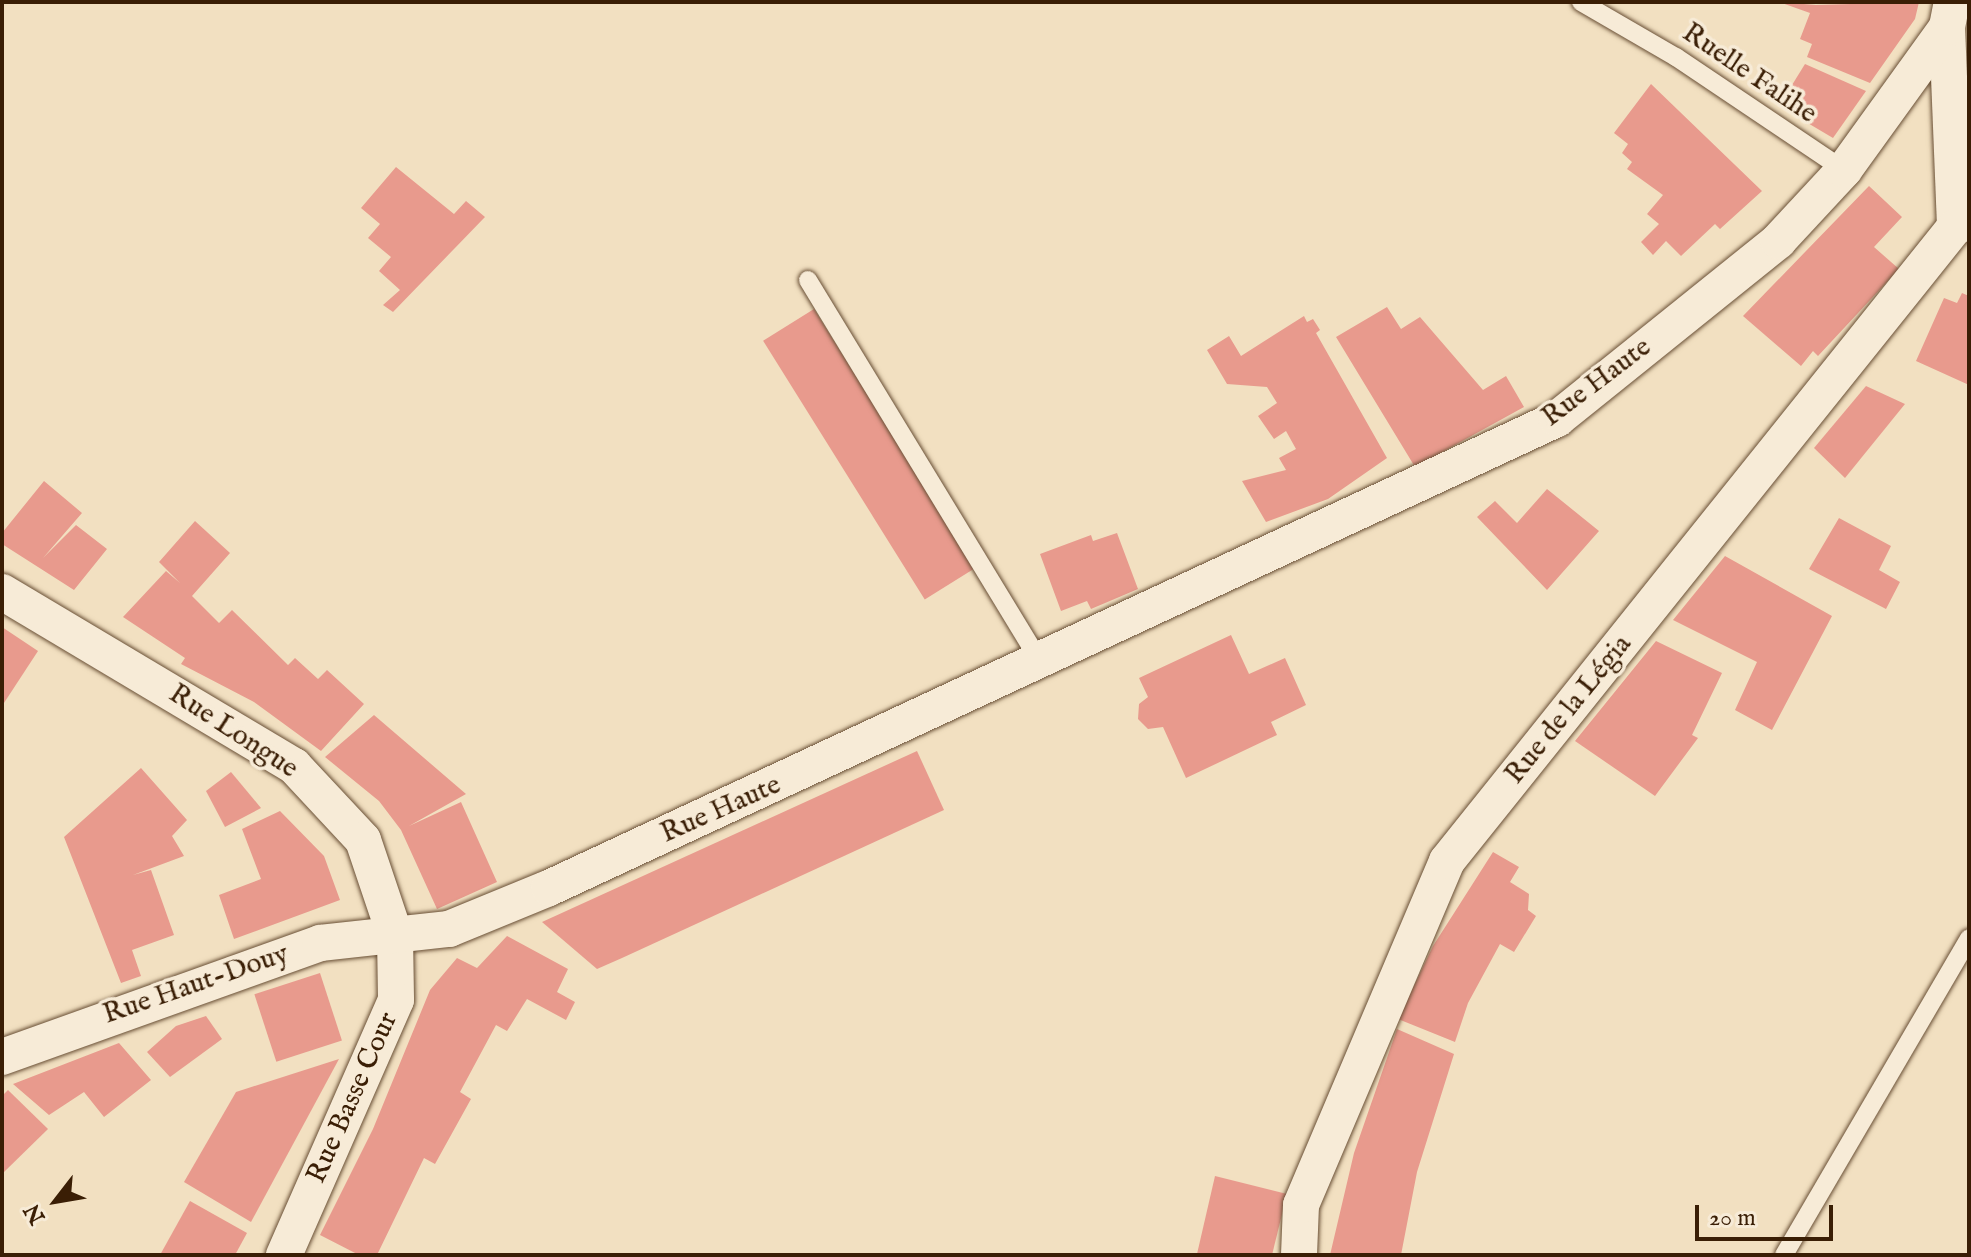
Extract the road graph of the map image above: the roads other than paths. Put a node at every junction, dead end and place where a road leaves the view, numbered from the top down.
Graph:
1 (1581, 2) edge
2 (1950, 15) edge
3 (1844, 170) junction
4 (1962, 224) edge
5 (808, 280) dead end
6 (2, 592) edge
7 (1040, 661) junction
8 (395, 935) junction
9 (1969, 938) edge
10 (2, 1057) edge
11 (284, 1255) edge
12 (1299, 1255) edge
13 (1784, 1255) edge

1 - 3 lane, Ruelle Falihe
2 - 3 street, Rue Haute
2 - 4 street
3 - 7 street, Rue Haute
4 - 12 street, Rue de la Légia
5 - 7 lane
6 - 8 street, Rue Longue
7 - 8 street, Rue Haute
8 - 10 street, Rue Haut-Douy
8 - 11 street, Rue Basse Cour
9 - 13 lane

